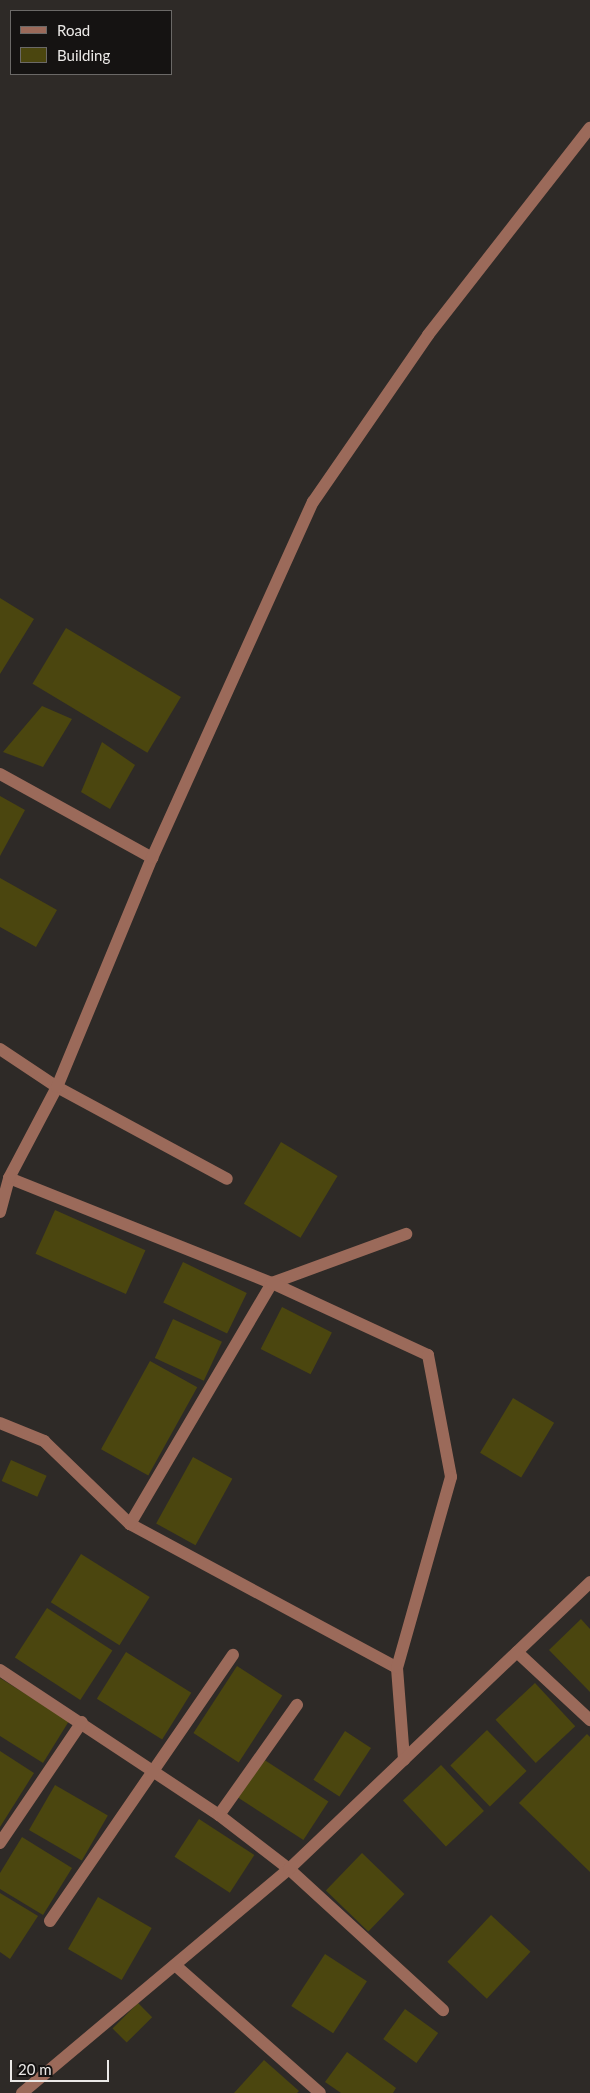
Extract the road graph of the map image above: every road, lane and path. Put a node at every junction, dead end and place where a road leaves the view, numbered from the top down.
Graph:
1 (590, 128) edge
2 (0, 774) edge
3 (152, 858) junction
4 (0, 1049) edge
5 (57, 1087) junction
6 (9, 1178) junction
7 (227, 1179) dead end
8 (0, 1212) edge
9 (406, 1234) dead end
10 (272, 1283) junction
11 (0, 1423) edge
12 (130, 1524) junction
13 (590, 1582) edge
14 (517, 1652) junction
15 (233, 1655) dead end
16 (397, 1668) junction
17 (0, 1670) edge
18 (297, 1705) dead end
19 (590, 1720) edge
20 (82, 1722) junction
21 (404, 1760) junction
22 (154, 1769) junction
23 (219, 1815) junction
24 (0, 1843) edge
25 (289, 1869) junction
26 (50, 1921) dead end
27 (175, 1965) junction
28 (443, 2010) dead end
29 (22, 2093) edge
30 (320, 2093) edge

1 - 3 street
2 - 3 street
3 - 5 street
4 - 5 street
5 - 6 street
5 - 7 street
6 - 8 street
6 - 10 street
9 - 10 street
10 - 12 street
10 - 16 street
11 - 12 street
12 - 16 street
13 - 14 street
14 - 19 street
14 - 21 street
15 - 22 street
16 - 21 street
17 - 20 street
18 - 23 street
20 - 22 street
20 - 24 street
21 - 25 street
22 - 23 street
22 - 26 street
23 - 25 street
25 - 27 street
25 - 28 street
27 - 29 street
27 - 30 street

